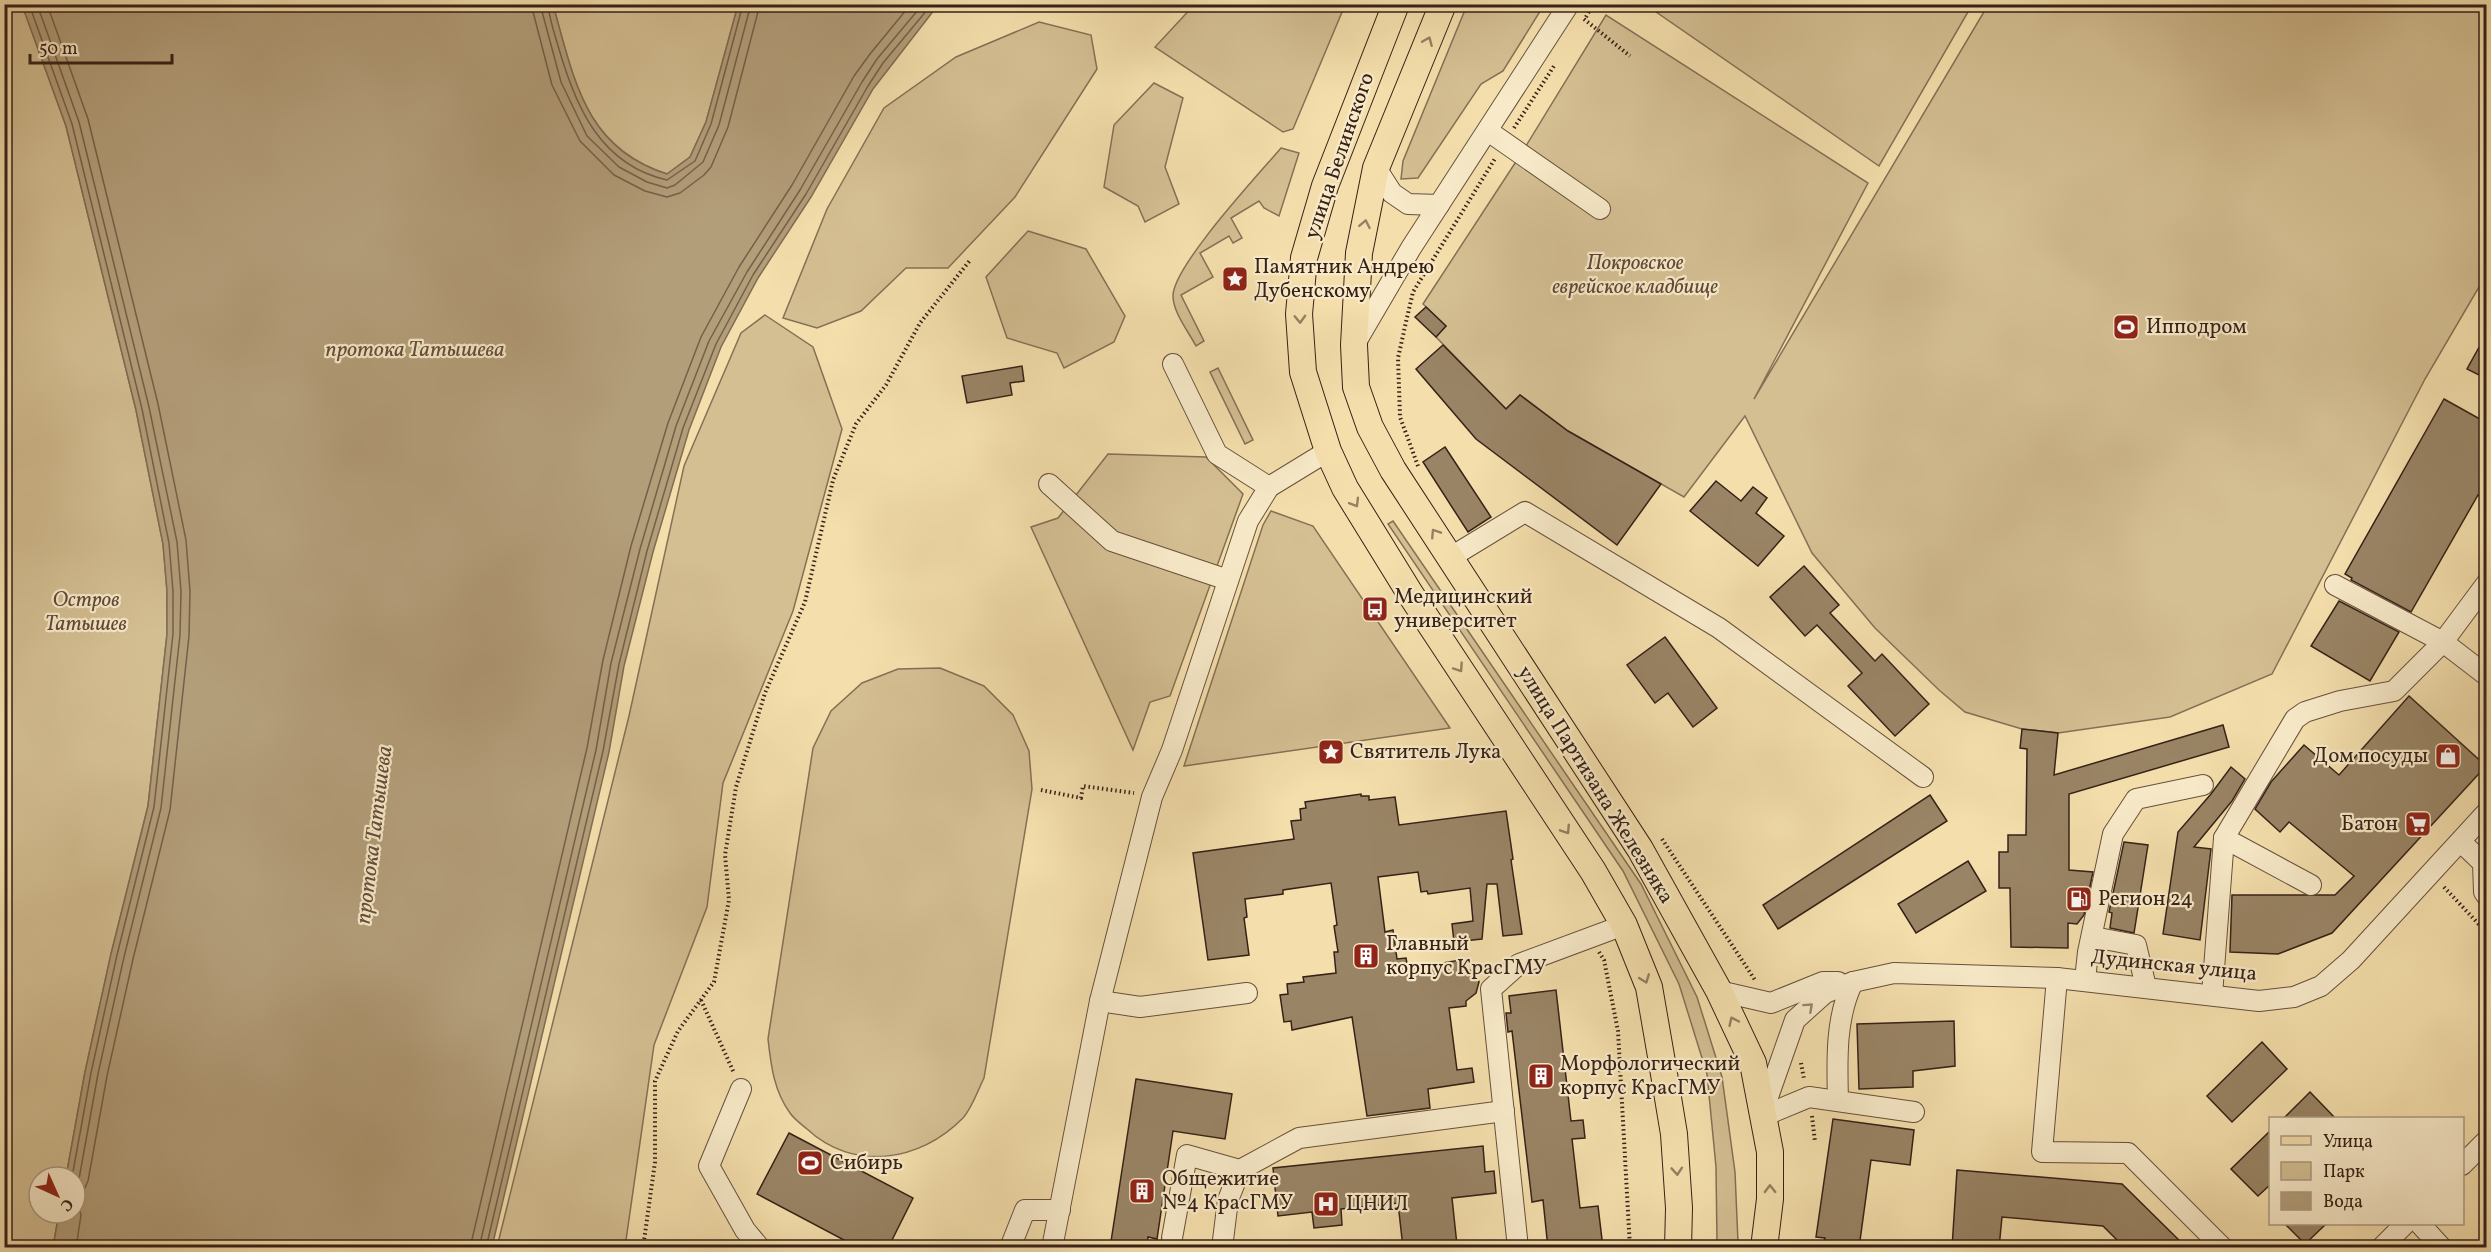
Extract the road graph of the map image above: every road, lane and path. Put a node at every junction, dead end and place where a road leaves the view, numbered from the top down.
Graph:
1 (1396, 4) edge
2 (1443, 4) edge
3 (1569, 4) edge
4 (1584, 19) dead end
5 (1630, 56) dead end
6 (1488, 131) junction
7 (1376, 168) junction
8 (1439, 205) junction
9 (1600, 209) dead end
10 (971, 259) dead end
11 (1413, 292) dead end
12 (1354, 345) junction
13 (1173, 364) dead end
14 (1328, 451) junction
15 (1419, 468) dead end
16 (1049, 483) dead end
17 (1269, 487) junction
18 (1450, 557) junction
19 (1228, 580) junction
20 (2487, 584) edge
21 (2336, 585) dead end
22 (2443, 642) junction
23 (2487, 675) edge
24 (1923, 777) dead end
25 (2203, 785) dead end
26 (1041, 790) dead end
27 (1152, 797) junction
28 (2487, 813) edge
29 (1660, 837) dead end
30 (2224, 838) junction
31 (2460, 842) junction
32 (2440, 884) dead end
33 (2311, 885) dead end
34 (2487, 895) edge
35 (1624, 925) junction
36 (2487, 932) edge
37 (1589, 937) junction
38 (2093, 937) junction
39 (2057, 978) junction
40 (2085, 980) junction
41 (1853, 982) junction
42 (1762, 985) dead end
43 (2146, 987) junction
44 (1719, 992) junction
45 (1247, 993) dead end
46 (2212, 994) junction
47 (701, 1000) junction
48 (1100, 1001) junction
49 (1802, 1058) dead end
50 (741, 1089) joint
51 (1809, 1097) junction
52 (1838, 1101) junction
53 (1503, 1111) junction
54 (1914, 1112) dead end
55 (1761, 1117) junction
56 (2487, 1141) edge
57 (1815, 1142) dead end
58 (2464, 1164) edge
59 (1240, 1170) junction
60 (1060, 1210) junction
61 (2404, 1225) edge
62 (2421, 1225) edge
63 (1172, 1238) dead end
64 (1816, 1240) dead end
65 (643, 1248) edge
66 (760, 1248) edge
67 (1010, 1248) edge
68 (1052, 1248) edge
69 (1222, 1248) edge
70 (1518, 1248) edge
71 (1630, 1248) edge
72 (1678, 1248) edge
73 (1764, 1248) edge
74 (1815, 1248) edge
75 (2223, 1248) edge
76 (2381, 1248) edge
77 (2442, 1248) edge

1 -> 14 main road, улица Белинского
7 -> 2 main road, улица Белинского
3 - 6 street
4 - 5 path
6 - 8 street
6 - 9 street
7 - 8 street
12 -> 7 main road, улица Белинского
8 - 12 street
10 - 47 path
11 - 15 path
18 -> 12 main road, улица Партизана Железняка
13 - 17 street
14 - 17 street
14 -> 35 main road
16 - 19 street
17 - 19 street
18 - 24 street
18 - 44 main road, улица Партизана Железняка
19 - 27 street
20 - 22 street
21 - 22 street
22 - 23 street
22 - 30 street
25 - 38 street
26 - 27 path
27 - 48 street
28 - 31 street, Дудинская улица
29 - 42 path
30 - 33 street
30 - 46 street
31 - 34 street
31 - 46 street, Дудинская улица
32 - 36 path
35 - 37 street
35 -> 72 main road
37 - 53 street
37 - 71 path
38 - 40 street
38 - 43 street
39 - 40 street, Дудинская улица
39 - 41 street, Дудинская улица
39 - 75 street
40 - 43 street, Дудинская улица
41 - 44 street
41 - 52 street
55 -> 41 street
43 - 46 street, Дудинская улица
55 -> 44 main road, улица Партизана Железняка
45 - 48 street
47 - 50 path
47 - 65 path
48 - 60 street
49 - 51 path
50 - 66 street
51 - 52 street
51 - 55 street
51 - 57 path
52 - 54 street
53 - 59 street
53 - 70 street
73 -> 55 main road, улица Партизана Железняка
56 - 58 street
59 - 63 street
59 - 69 street
60 - 67 street
60 - 68 street
61 - 76 street
62 - 77 street
64 - 74 path

